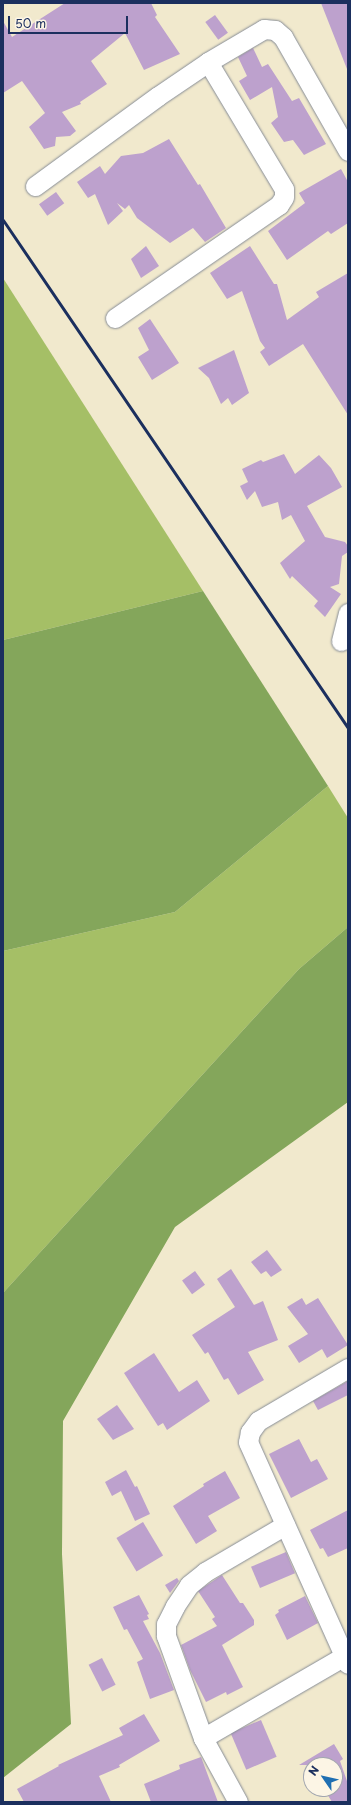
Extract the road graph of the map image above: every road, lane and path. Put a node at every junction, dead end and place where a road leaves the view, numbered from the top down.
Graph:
1 (208, 62) junction
2 (348, 151) edge
3 (35, 186) dead end
4 (115, 318) dead end
5 (348, 612) edge
6 (341, 640) dead end
7 (348, 1368) edge
8 (285, 1525) junction
9 (347, 1658) edge
10 (203, 1738) junction
11 (238, 1802) edge

1 - 2 street
1 - 3 street
1 - 4 street
5 - 6 street
7 - 8 street
8 - 9 street
8 - 10 street
9 - 10 street
10 - 11 street

